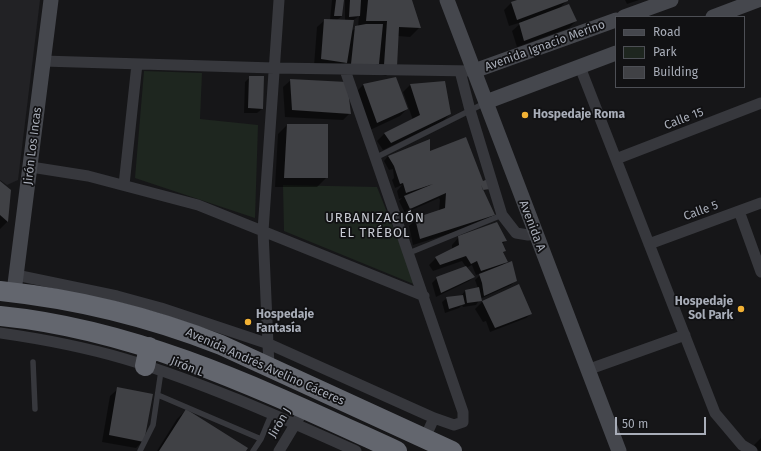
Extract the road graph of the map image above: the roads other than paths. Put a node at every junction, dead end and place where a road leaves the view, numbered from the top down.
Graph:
1 (51, 0) edge
2 (279, 0) edge
3 (447, 0) edge
4 (671, 0) edge
5 (758, 0) edge
6 (627, 16) edge
7 (716, 16) edge
8 (615, 20) edge
9 (615, 53) edge
10 (43, 61) junction
11 (137, 64) junction
12 (580, 67) junction
13 (274, 68) junction
14 (345, 70) junction
15 (467, 71) junction
16 (486, 102) junction
17 (761, 103) edge
18 (470, 110) junction
19 (375, 158) junction
20 (616, 159) junction
21 (31, 167) junction
22 (124, 185) junction
23 (761, 203) edge
24 (739, 212) junction
25 (502, 215) junction
26 (263, 231) junction
27 (535, 234) junction
28 (649, 244) junction
29 (409, 253) junction
30 (761, 272) edge
31 (10, 286) edge
32 (424, 296) junction
33 (116, 311) junction
34 (0, 316) edge
35 (0, 333) edge
36 (685, 335) junction
37 (112, 336) junction
38 (269, 344) junction
39 (149, 347) junction
40 (33, 362) dead end
41 (270, 367) junction
42 (153, 368) junction
43 (587, 370) junction
44 (158, 395) junction
45 (35, 409) dead end
46 (271, 415) junction
47 (300, 416) junction
48 (434, 418) junction
49 (425, 438) junction
50 (261, 439) junction
51 (140, 451) edge
52 (253, 451) edge
53 (279, 451) edge
54 (356, 451) edge
55 (397, 451) edge
56 (452, 451) edge
57 (619, 451) edge
58 (752, 451) edge

1 - 10 street, Jirón Los Incas
2 - 13 street
3 - 15 street, Avenida A
4 - 6 street
5 - 7 street
8 - 15 street, Avenida Ignacio Merino
9 - 12 street
10 - 11 street
10 - 21 street, Jirón Los Incas
11 - 13 street
11 - 22 street
12 - 16 street
12 - 20 street
13 - 14 street
13 - 26 street
14 - 15 street
14 - 19 street
15 - 16 street, Avenida A
15 - 18 street
16 - 18 lane
16 - 27 street, Avenida A
17 - 20 street, Calle 15
18 - 19 lane
18 - 25 street
19 - 29 street
20 - 28 street
21 - 22 street
21 - 31 street, Jirón Los Incas
22 - 26 street
23 - 24 street, Calle 5
24 - 28 street, Calle 5
24 - 30 street
25 - 27 street
25 - 29 lane
26 - 32 street
26 - 38 street
27 - 43 street, Avenida A
28 - 36 street
29 - 32 street
31 - 33 highway, Avenida Andrés Avelino Cáceres
31 - 38 street
32 - 48 street
33 - 37 highway
33 - 41 highway, Avenida Andrés Avelino Cáceres
34 - 37 highway, Avenida Andrés Avelino Cáceres
35 - 42 street, Jirón L
36 - 43 street
36 - 58 street
37 - 39 highway, Avenida Andrés Avelino Cáceres
38 - 41 street
38 - 48 street
39 - 42 highway
39 - 47 highway, Avenida Andrés Avelino Cáceres
40 - 45 lane
41 - 49 highway, Avenida Andrés Avelino Cáceres
42 - 44 lane
42 - 46 street, Jirón L
43 - 57 street, Avenida A
44 - 50 lane
44 - 51 lane
46 - 47 street, Jirón L
46 - 50 lane
47 - 53 street, Jirón J
47 - 54 street, Jirón L
47 - 55 highway, Avenida Andrés Avelino Cáceres
48 - 49 street
49 - 56 highway, Avenida Andrés Avelino Cáceres
50 - 52 lane

